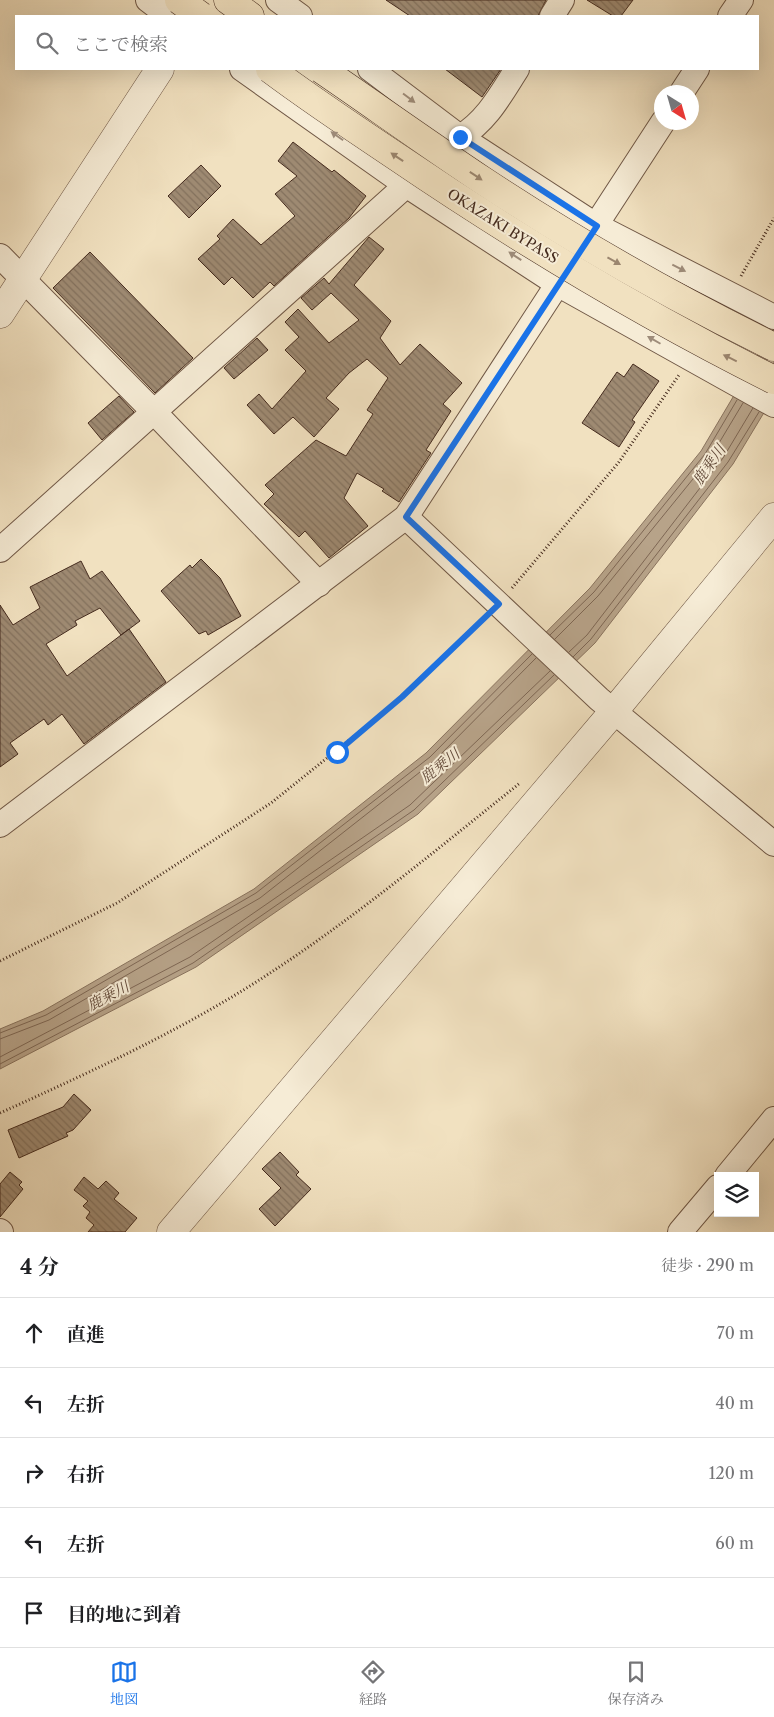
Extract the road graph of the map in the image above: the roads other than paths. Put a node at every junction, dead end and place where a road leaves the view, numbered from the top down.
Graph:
1 (148, 0) edge
2 (179, 0) edge
3 (204, 0) edge
4 (228, 0) edge
5 (278, 0) edge
6 (562, 0) edge
7 (741, 0) edge
8 (168, 15) edge
9 (195, 15) edge
10 (200, 15) edge
11 (249, 15) edge
12 (299, 15) edge
13 (553, 15) edge
14 (731, 15) edge
15 (159, 70) edge
16 (243, 70) edge
17 (271, 70) edge
18 (322, 70) edge
19 (371, 70) edge
20 (516, 70) edge
21 (696, 70) edge
22 (687, 85) edge
23 (658, 130) edge
24 (460, 137) junction
25 (406, 185) junction
26 (597, 226) junction
27 (0, 256) edge
28 (23, 279) junction
29 (559, 285) junction
30 (0, 314) edge
31 (774, 317) edge
32 (774, 347) edge
33 (774, 380) edge
34 (774, 405) edge
35 (155, 413) junction
36 (406, 517) junction
37 (774, 517) edge
38 (0, 550) edge
39 (319, 584) junction
40 (606, 705) junction
41 (0, 825) edge
42 (774, 844) edge
43 (774, 1119) edge
44 (730, 1172) edge
45 (714, 1192) edge
46 (171, 1232) edge
47 (680, 1232) edge

1 - 8 street
2 - 10 highway, bridge
3 - 9 street
4 - 11 highway
5 - 12 street
6 - 13 street
7 - 14 street
15 - 28 street
25 -> 16 street
33 -> 17 highway, OKAZAKI BYPASS, bridge
18 -> 32 highway, OKAZAKI BYPASS, bridge
19 -> 24 street
20 - 24 street
21 - 22 street
23 - 26 street
24 - 25 street
24 - 26 street
29 -> 25 street
25 - 35 street
26 - 29 street
26 -> 31 street
27 - 28 street
28 - 30 street
28 - 35 street
34 -> 29 street
29 - 36 street
35 - 38 street
35 - 39 street
36 - 39 street
36 - 40 street
37 - 40 street
39 - 41 street
40 - 42 street
40 - 46 street
43 - 44 street
45 - 47 street

